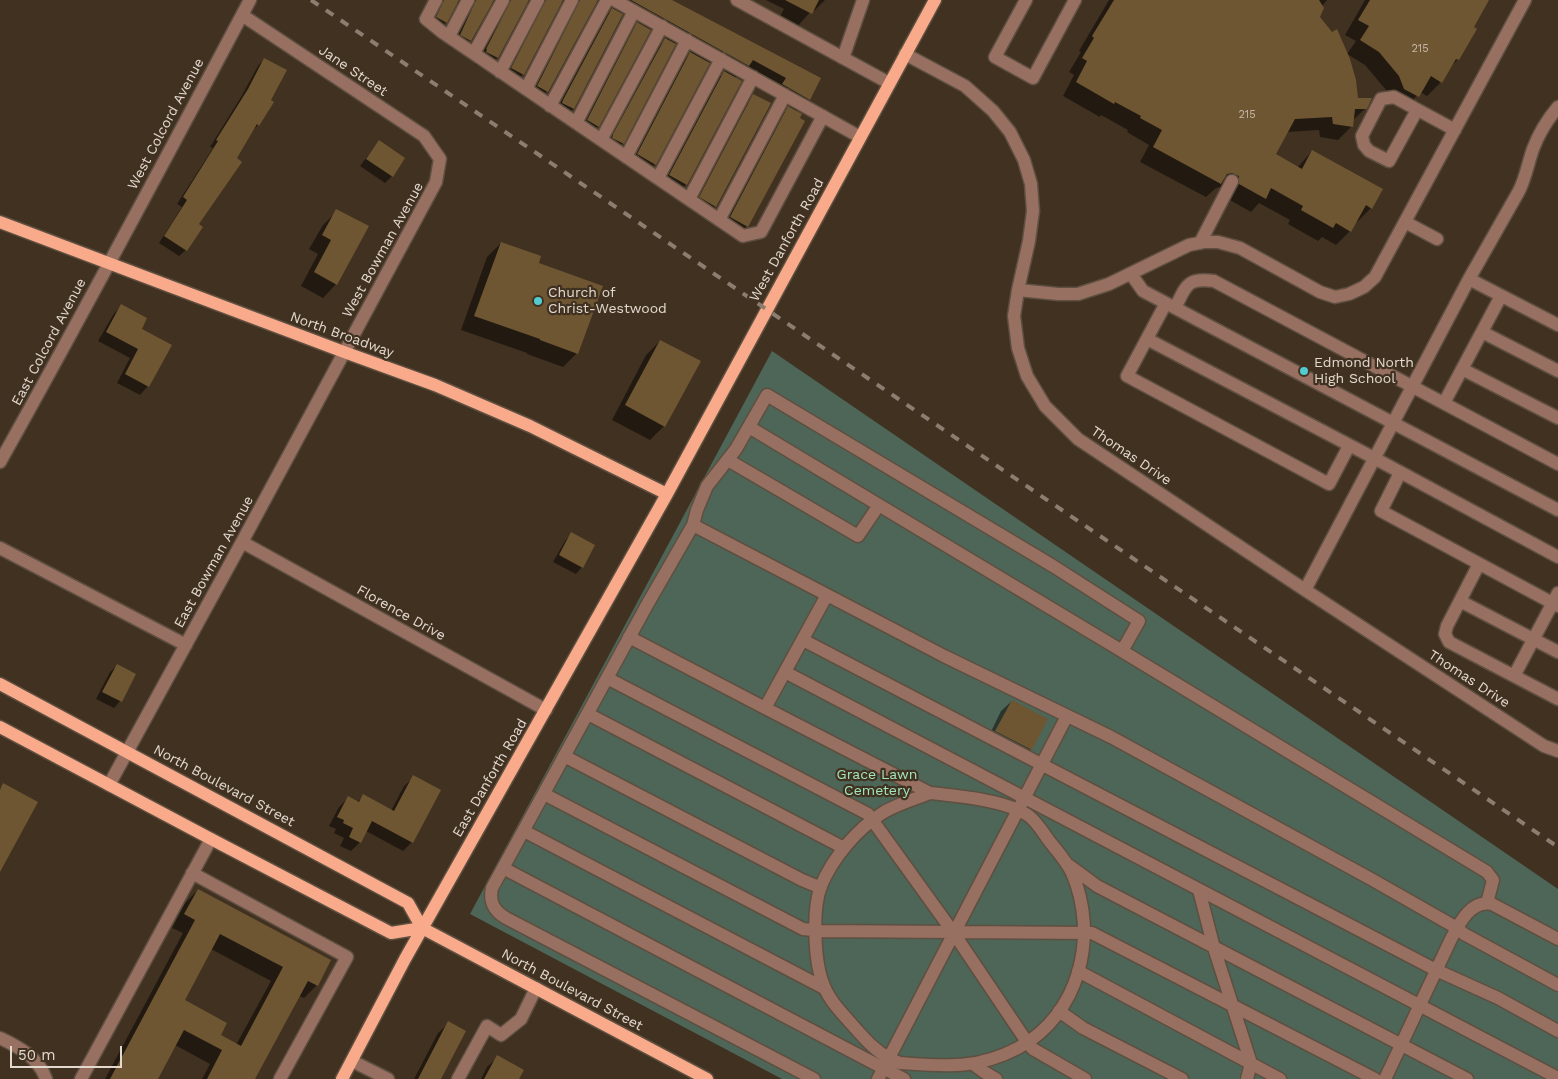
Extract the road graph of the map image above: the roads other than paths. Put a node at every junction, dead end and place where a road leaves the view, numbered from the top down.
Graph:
1 (250, 0) edge
2 (436, 0) edge
3 (468, 0) edge
4 (503, 0) edge
5 (538, 0) edge
6 (572, 0) edge
7 (607, 0) edge
8 (614, 0) edge
9 (736, 0) edge
10 (863, 0) edge
11 (935, 0) edge
12 (1026, 0) edge
13 (1075, 0) edge
14 (1525, 0) edge
15 (634, 11) junction
16 (242, 15) junction
17 (662, 26) junction
18 (449, 36) junction
19 (687, 40) junction
20 (474, 53) junction
21 (905, 54) junction
22 (842, 58) junction
23 (721, 59) junction
24 (500, 72) junction
25 (753, 77) junction
26 (889, 83) junction
27 (526, 89) junction
28 (785, 95) junction
29 (550, 106) junction
30 (1558, 107) edge
31 (1417, 110) junction
32 (822, 116) junction
33 (576, 123) junction
34 (1455, 130) junction
35 (860, 137) junction
36 (601, 140) junction
37 (626, 156) junction
38 (440, 159) joint
39 (658, 178) junction
40 (1232, 182) dead end
41 (689, 199) junction
42 (719, 220) junction
43 (0, 222) edge
44 (1405, 222) junction
45 (1437, 238) dead end
46 (1200, 243) junction
47 (109, 262) junction
48 (1131, 274) junction
49 (1469, 279) junction
50 (1018, 290) junction
51 (1501, 296) junction
52 (1170, 306) junction
53 (1558, 325) edge
54 (1482, 332) junction
55 (1147, 339) junction
56 (344, 352) junction
57 (1462, 368) junction
58 (1558, 371) edge
59 (1412, 386) junction
60 (1444, 403) junction
61 (1558, 418) edge
62 (1393, 423) junction
63 (749, 427) junction
64 (1349, 446) junction
65 (1374, 458) junction
66 (728, 460) junction
67 (0, 462) edge
68 (1558, 464) edge
69 (1400, 473) junction
70 (667, 494) junction
71 (879, 505) junction
72 (1558, 510) edge
73 (693, 524) junction
74 (242, 542) junction
75 (0, 548) edge
76 (1558, 557) edge
77 (1480, 564) junction
78 (1305, 590) junction
79 (828, 595) junction
80 (1556, 600) edge
81 (1460, 601) junction
82 (629, 637) junction
83 (1534, 639) junction
84 (803, 640) junction
85 (186, 645) junction
86 (1122, 651) junction
87 (1558, 652) edge
88 (785, 672) junction
89 (1514, 676) junction
90 (607, 678) junction
91 (0, 684) edge
92 (1558, 699) edge
93 (765, 708) junction
94 (546, 710) junction
95 (588, 714) junction
96 (1067, 716) junction
97 (0, 727) edge
98 (126, 751) junction
99 (1558, 751) edge
100 (564, 756) junction
101 (1042, 764) junction
102 (109, 784) junction
103 (544, 794) junction
104 (930, 794) junction
105 (1024, 798) junction
106 (1018, 810) junction
107 (873, 820) junction
108 (524, 831) junction
109 (211, 839) junction
110 (844, 848) junction
111 (1066, 863) junction
112 (503, 868) junction
113 (192, 873) junction
114 (821, 886) junction
115 (1199, 890) junction
116 (1487, 903) junction
117 (422, 928) junction
118 (1457, 928) junction
119 (815, 930) junction
120 (953, 932) junction
121 (1084, 932) junction
122 (1558, 939) edge
123 (1214, 948) junction
124 (1436, 970) junction
125 (1078, 971) junction
126 (1558, 985) edge
127 (536, 988) junction
128 (824, 988) junction
129 (1232, 1004) junction
130 (1419, 1006) junction
131 (1059, 1011) junction
132 (1558, 1031) edge
133 (0, 1038) edge
134 (1026, 1042) junction
135 (1401, 1046) junction
136 (352, 1061) junction
137 (1251, 1063) junction
138 (973, 1064) junction
139 (884, 1068) edge
140 (1558, 1078) edge
141 (46, 1079) edge
142 (81, 1079) edge
143 (280, 1079) edge
144 (342, 1079) edge
145 (388, 1079) edge
146 (458, 1079) edge
147 (707, 1079) edge
148 (814, 1079) edge
149 (904, 1079) edge
150 (996, 1079) edge
151 (1085, 1079) edge
152 (1182, 1079) edge
153 (1247, 1079) edge
154 (1280, 1079) edge
155 (1375, 1079) edge
156 (1385, 1079) edge
157 (1466, 1079) edge

1 - 16 street, West Colcord Avenue
2 - 18 street
3 - 18 street
4 - 20 street
5 - 24 street
6 - 27 street
7 - 29 street
8 - 15 street
9 - 22 street
10 - 22 street
11 - 21 main road, West Danforth Road
12 - 13 street
14 - 34 street
15 - 17 street
15 - 33 street
16 - 38 street, Jane Street
16 - 47 street, West Colcord Avenue
17 - 19 street
17 - 36 street
18 - 20 street
19 - 23 street
19 - 37 street
20 - 24 street
21 - 26 main road, West Danforth Road
21 - 50 street, Thomas Drive
22 - 26 street
23 - 25 street
23 - 39 street
24 - 27 street
25 - 28 street
25 - 41 street
26 - 35 main road, West Danforth Road
27 - 29 street
28 - 32 street
28 - 42 street
29 - 33 street
30 - 49 street
31 - 31 street
31 - 34 street
32 - 35 street
32 - 42 street
33 - 36 street
34 - 44 street
35 - 70 main road, West Danforth Road
36 - 37 street
37 - 39 street
38 - 56 street, West Bowman Avenue
39 - 41 street
40 - 46 street
41 - 42 street
43 - 47 main road, North Broadway
44 - 45 street
44 - 46 street
46 - 48 street
47 - 56 main road, North Broadway
47 - 67 street, East Colcord Avenue
48 - 50 street
48 - 52 street
49 - 51 street
49 - 59 street
50 - 78 street, Thomas Drive
51 - 53 street
51 - 54 street
52 - 55 street
52 - 59 street
52 - 62 street
54 - 57 street
54 - 58 street
55 - 64 street
55 - 64 street
56 - 70 main road, North Broadway
56 - 74 street, East Bowman Avenue
57 - 60 street
57 - 61 street
59 - 60 street
59 - 62 street
60 - 68 street
62 - 65 street
62 - 72 street
63 - 66 street
63 - 71 street
63 - 86 street
64 - 65 street
65 - 69 street
65 - 78 street
66 - 71 street
66 - 73 street
69 - 76 street
69 - 77 street
70 - 94 main road, East Danforth Road
71 - 86 street
73 - 79 street
73 - 82 street
74 - 85 street, East Bowman Avenue
74 - 94 street, Florence Drive
75 - 85 street
77 - 80 street
77 - 81 street
78 - 99 street, Thomas Drive
79 - 84 street
79 - 96 street
80 - 83 street
81 - 83 street
81 - 89 street
82 - 90 street
82 - 93 street
83 - 87 street
83 - 89 street
84 - 88 street
84 - 101 street
85 - 98 street, East Bowman Avenue
86 - 116 street
88 - 93 street
88 - 105 street
89 - 92 street
90 - 95 street
90 - 107 street
91 - 98 main road, North Boulevard Street
93 - 104 street
94 - 117 main road, East Danforth Road
95 - 100 street
95 - 110 street
96 - 101 street
96 - 118 street
97 - 102 main road
98 - 102 street, East Bowman Avenue
98 - 117 main road, North Boulevard Street
100 - 103 street
100 - 114 street
101 - 105 street
101 - 124 street
102 - 109 main road
103 - 108 street
103 - 119 street
104 - 106 street
104 - 107 street
105 - 106 street
105 - 115 street
106 - 111 street
106 - 120 street
107 - 110 street
107 - 120 street
108 - 112 street
108 - 128 street
109 - 113 street
109 - 117 main road
110 - 114 street
111 - 121 street
111 - 123 street
112 - 139 street
112 - 148 street
113 - 142 street
113 - 143 street
114 - 119 street
115 - 123 street
115 - 130 street
116 - 118 street
116 - 122 street
117 - 127 main road, North Boulevard Street
117 - 136 main road, East Danforth Road
118 - 124 street
118 - 126 street
119 - 120 street
119 - 128 street
120 - 121 street
120 - 134 street
120 - 139 street
121 - 125 street
121 - 129 street
123 - 129 street
123 - 135 street
124 - 130 street
124 - 132 street
125 - 131 street
125 - 137 street
127 - 146 street
127 - 147 main road, North Boulevard Street
128 - 139 street
129 - 137 street
129 - 155 street
130 - 135 street
130 - 140 street
131 - 134 street
131 - 152 street
133 - 141 street
134 - 138 street
134 - 151 street
135 - 156 street
135 - 157 street
136 - 144 main road, East Danforth Road
136 - 145 street
137 - 153 street
137 - 154 street
138 - 139 street
138 - 150 street
139 - 149 street

